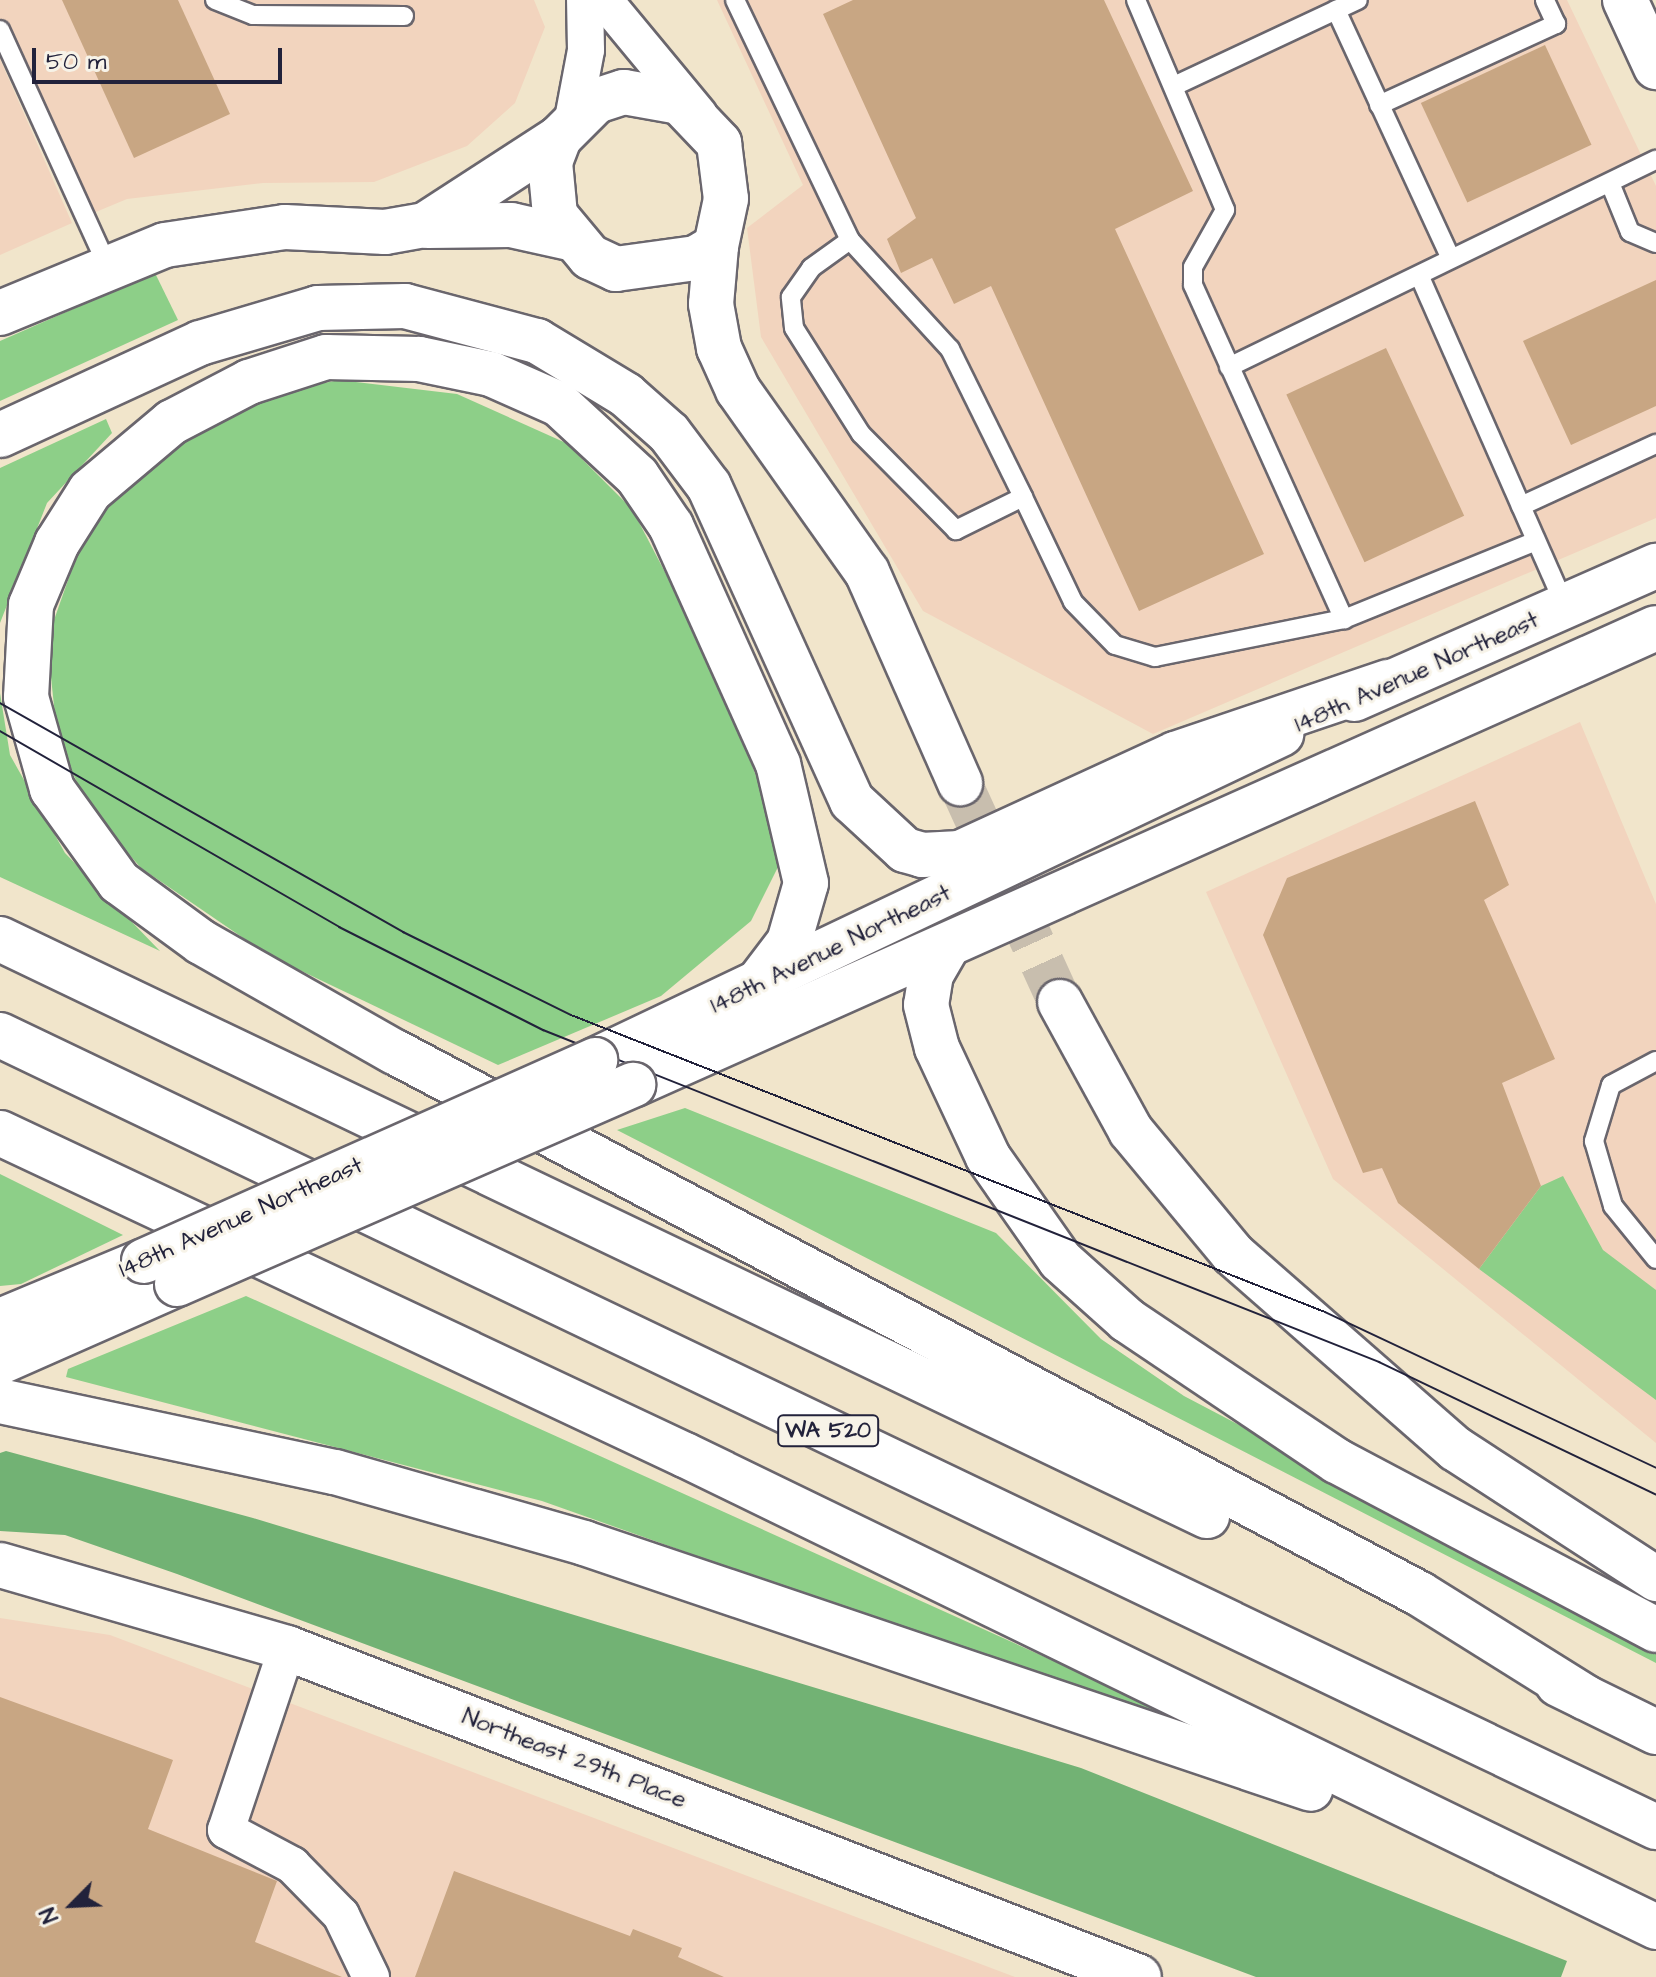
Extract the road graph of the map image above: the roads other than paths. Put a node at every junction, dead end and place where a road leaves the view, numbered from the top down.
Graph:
1 (215, 0) edge
2 (585, 0) edge
3 (604, 0) edge
4 (735, 0) edge
5 (1136, 0) edge
6 (1358, 0) edge
7 (1545, 0) edge
8 (1625, 0) edge
9 (1336, 10) junction
10 (404, 16) dead end
11 (0, 30) edge
12 (1656, 67) edge
13 (1174, 86) junction
14 (1379, 105) junction
15 (702, 119) junction
16 (566, 128) junction
17 (1656, 160) edge
18 (1610, 183) junction
19 (425, 225) junction
20 (569, 238) junction
21 (850, 240) junction
22 (1656, 243) edge
23 (716, 246) junction
24 (1449, 255) junction
25 (107, 265) junction
26 (1420, 277) junction
27 (0, 313) edge
28 (1229, 367) junction
29 (0, 435) edge
30 (1656, 444) edge
31 (1023, 497) junction
32 (1521, 506) junction
33 (1536, 541) junction
34 (1656, 566) edge
35 (1565, 606) junction
36 (1344, 619) junction
37 (1656, 628) edge
38 (1388, 682) junction
39 (960, 783) tunnel mouth
40 (0, 939) edge
41 (948, 945) junction
42 (754, 988) junction
43 (1060, 1002) tunnel mouth
44 (0, 1035) edge
45 (1656, 1061) edge
46 (0, 1133) edge
47 (1656, 1259) edge
48 (161, 1273) junction
49 (0, 1321) edge
50 (0, 1362) edge
51 (0, 1401) edge
52 (0, 1565) edge
53 (1656, 1579) edge
54 (1656, 1630) edge
55 (287, 1648) junction
56 (1585, 1697) junction
57 (1656, 1732) edge
58 (1656, 1827) edge
59 (1597, 1901) junction
60 (1656, 1927) edge
61 (371, 1977) edge
62 (1139, 1977) edge

1 - 10 lane
2 - 16 street
3 - 15 street
4 - 21 lane
5 - 13 lane
6 - 9 lane
7 - 14 lane
8 - 12 main road
9 - 13 lane
9 - 14 lane
11 - 25 lane
13 - 28 lane
14 - 24 lane
15 - 16 main road
15 - 23 main road
16 - 19 main road
16 - 20 main road
17 - 18 lane
18 - 22 lane
18 - 24 lane
19 - 20 main road
19 - 25 main road
20 - 23 main road
21 - 31 lane
21 - 31 lane
23 - 39 main road
24 - 26 lane
25 - 27 main road
26 - 28 lane
26 - 32 lane
28 - 36 lane
29 - 38 main road
30 - 32 lane
31 - 36 lane
32 - 33 lane
33 - 35 lane
33 - 36 lane
34 - 35 main road, 148th Avenue Northeast
35 - 38 main road, 148th Avenue Northeast
37 - 41 main road, 148th Avenue Northeast
38 - 42 main road, 148th Avenue Northeast
40 - 56 main road
41 - 48 main road, 148th Avenue Northeast, bridge
41 - 54 main road
42 - 48 main road, 148th Avenue Northeast, bridge
42 - 56 main road
43 - 53 main road
44 - 58 main road, WA 520
45 - 47 lane
46 - 59 main road
48 - 49 main road, 148th Avenue Northeast
48 - 50 main road, 148th Avenue Northeast
51 - 59 main road
52 - 55 main road, Northeast 29th Place
55 - 61 street
55 - 62 main road, Northeast 29th Place
56 - 57 main road
59 - 60 main road

